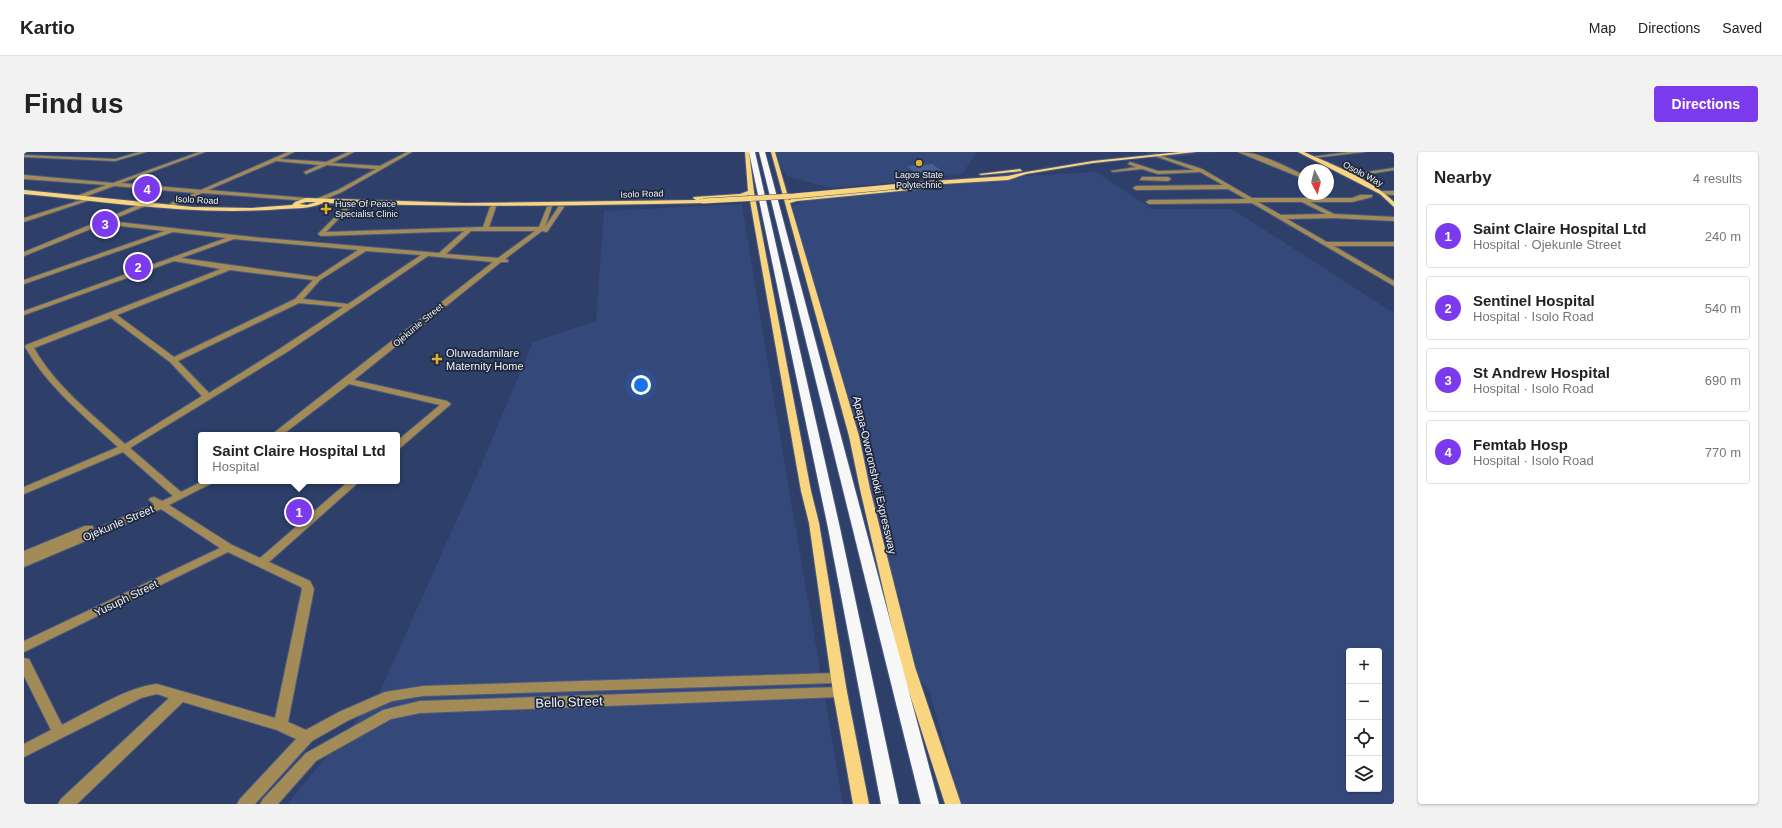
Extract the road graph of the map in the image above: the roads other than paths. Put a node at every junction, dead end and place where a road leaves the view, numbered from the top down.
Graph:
1 (144, 152) edge
2 (203, 152) edge
3 (292, 152) edge
4 (352, 152) edge
5 (410, 152) edge
6 (747, 152) edge
7 (752, 152) edge
8 (762, 152) edge
9 (773, 152) edge
10 (1167, 152) edge
11 (1194, 152) edge
12 (1240, 152) edge
13 (1300, 152) edge
14 (1363, 152) edge
15 (1157, 155) junction
16 (24, 156) edge
17 (1312, 157) junction
18 (274, 159) junction
19 (328, 163) junction
20 (1130, 163) dead end
21 (381, 168) junction
22 (1044, 168) junction
23 (1142, 168) junction
24 (1394, 169) edge
25 (1200, 170) junction
26 (1005, 171) junction
27 (1112, 171) dead end
28 (306, 173) dead end
29 (1158, 173) junction
30 (982, 174) junction
31 (1018, 175) junction
32 (1298, 175) edge
33 (1349, 175) junction
34 (24, 177) edge
35 (964, 179) junction
36 (990, 179) junction
37 (996, 179) junction
38 (1142, 179) dead end
39 (118, 184) junction
40 (1228, 187) junction
41 (782, 188) junction
42 (1136, 188) dead end
43 (24, 191) edge
44 (204, 191) junction
45 (751, 192) junction
46 (1382, 193) junction
47 (1394, 193) edge
48 (1370, 196) dead end
49 (87, 197) junction
50 (98, 197) joint
51 (1298, 199) edge
52 (306, 200) junction
53 (1303, 200) edge
54 (1334, 200) edge
55 (320, 201) junction
56 (1251, 201) junction
57 (1149, 202) dead end
58 (787, 203) junction
59 (173, 204) junction
60 (755, 204) junction
61 (143, 205) junction
62 (296, 205) junction
63 (528, 205) junction
64 (578, 205) junction
65 (1394, 205) edge
66 (315, 206) junction
67 (347, 207) junction
68 (493, 207) junction
69 (550, 207) junction
70 (561, 207) junction
71 (1334, 216) junction
72 (1279, 217) junction
73 (1394, 219) edge
74 (24, 220) edge
75 (104, 222) junction
76 (470, 229) junction
77 (485, 229) junction
78 (540, 229) junction
79 (174, 230) junction
80 (321, 234) junction
81 (233, 237) junction
82 (296, 243) junction
83 (1328, 244) junction
84 (1394, 244) edge
85 (364, 249) junction
86 (24, 254) edge
87 (427, 254) junction
88 (441, 254) junction
89 (173, 259) junction
90 (503, 260) junction
91 (229, 268) junction
92 (318, 279) junction
93 (24, 282) edge
94 (1394, 284) edge
95 (298, 301) junction
96 (351, 306) junction
97 (24, 313) edge
98 (112, 315) junction
99 (26, 346) edge
100 (173, 360) junction
101 (351, 382) junction
102 (208, 397) junction
103 (280, 432) edge
104 (290, 432) edge
105 (400, 443) edge
106 (124, 448) junction
107 (198, 481) edge
108 (203, 484) edge
109 (352, 484) edge
110 (24, 491) edge
111 (177, 494) junction
112 (157, 503) junction
113 (228, 548) junction
114 (24, 555) edge
115 (24, 563) edge
116 (261, 563) junction
117 (24, 648) edge
118 (24, 664) edge
119 (837, 678) junction
120 (840, 692) junction
121 (180, 696) junction
122 (280, 725) junction
123 (59, 732) junction
124 (307, 737) junction
125 (24, 751) edge
126 (66, 804) edge
127 (245, 804) edge
128 (268, 804) edge
129 (861, 804) edge
130 (890, 804) edge
131 (930, 804) edge
132 (953, 804) edge

1 - 16 street
2 - 39 street
3 - 18 street
4 - 19 street
5 - 21 street
6 - 45 main road
7 - 130 highway
8 - 131 highway
9 - 41 main road, Apapa-Oworonshoki Expressway
10 - 22 main road
11 - 15 main road
12 - 32 street
13 - 17 main road, Osolo Way
14 - 17 street
15 - 22 main road
15 - 25 street
17 - 33 main road, Osolo Way
18 - 19 street
18 - 44 street
19 - 21 street
19 - 28 street
20 - 23 street
21 - 55 street
22 - 26 main road
22 - 31 main road
23 - 27 street
23 - 29 street
24 - 33 street
25 - 29 street
25 - 40 street
26 - 30 main road
26 - 31 main road
29 - 38 street
30 - 35 main road
30 - 37 main road
30 - 41 main road
31 - 37 main road
33 - 46 main road, Osolo Way
34 - 39 street
35 - 36 main road
35 - 64 main road, Isolo Road, bridge
36 - 37 main road
36 - 58 main road
39 - 44 street
39 - 49 street
40 - 42 street
40 - 56 street
41 - 58 main road, Apapa-Oworonshoki Expressway
43 - 49 main road, Isolo Road
43 - 49 main road, Isolo Road
44 - 52 street
44 - 59 street
45 - 60 main road
45 - 63 main road
46 - 47 street
46 - 65 main road, Osolo Way
48 - 54 street
49 - 50 street
49 - 61 main road, Isolo Road
49 - 74 street
50 - 59 main road, Isolo Road
51 - 56 street
52 - 55 main road, Isolo Road
52 - 62 main road
53 - 71 street
55 - 63 main road, Isolo Road
55 - 66 main road
56 - 57 street
56 - 72 street
58 - 132 main road, Apapa-Oworonshoki Expressway
59 - 62 main road, Isolo Road
60 - 70 main road
60 - 119 main road
61 - 62 main road, Isolo Road
61 - 75 street
62 - 66 main road
63 - 64 main road, Isolo Road
64 - 69 main road
66 - 67 main road
67 - 68 main road
67 - 80 street
68 - 69 main road
68 - 77 street
69 - 70 main road
69 - 78 street, Ojekunle Street
70 - 90 street, Ojekunle Street
71 - 72 street
71 - 73 street
72 - 83 street
75 - 79 street
75 - 86 street
76 - 77 street
76 - 80 street
76 - 88 street
77 - 78 street
78 - 90 street, Ojekunle Street
79 - 81 street
79 - 93 street
80 - 82 street
81 - 82 street
81 - 89 street
82 - 85 street
83 - 84 street
83 - 94 street
85 - 87 street
85 - 92 street
87 - 88 street
87 - 96 street
88 - 90 street
89 - 91 street
89 - 97 street
90 - 101 street, Ojekunle Street
91 - 92 street
91 - 98 street
92 - 95 street
95 - 96 street
95 - 100 street
96 - 102 street
98 - 99 street
98 - 100 street
99 - 106 street
100 - 102 street
101 - 103 street, Ojekunle Street
101 - 104 street, Ojekunle Street
101 - 105 street
102 - 106 street
106 - 110 street
106 - 111 street
107 - 111 street, Ojekunle Street
108 - 111 street, Ojekunle Street
109 - 116 street
111 - 112 street, Ojekunle Street
112 - 113 street
112 - 114 street, Ojekunle Street
112 - 115 street, Ojekunle Street
113 - 116 street
113 - 117 street, Yusuph Street
116 - 122 street
118 - 123 street
119 - 120 main road
119 - 124 street, Bello Street
120 - 128 street, Bello Street
120 - 129 main road
121 - 122 street
121 - 123 street
121 - 126 street
122 - 124 street
123 - 125 street
124 - 127 street, Bello Street

